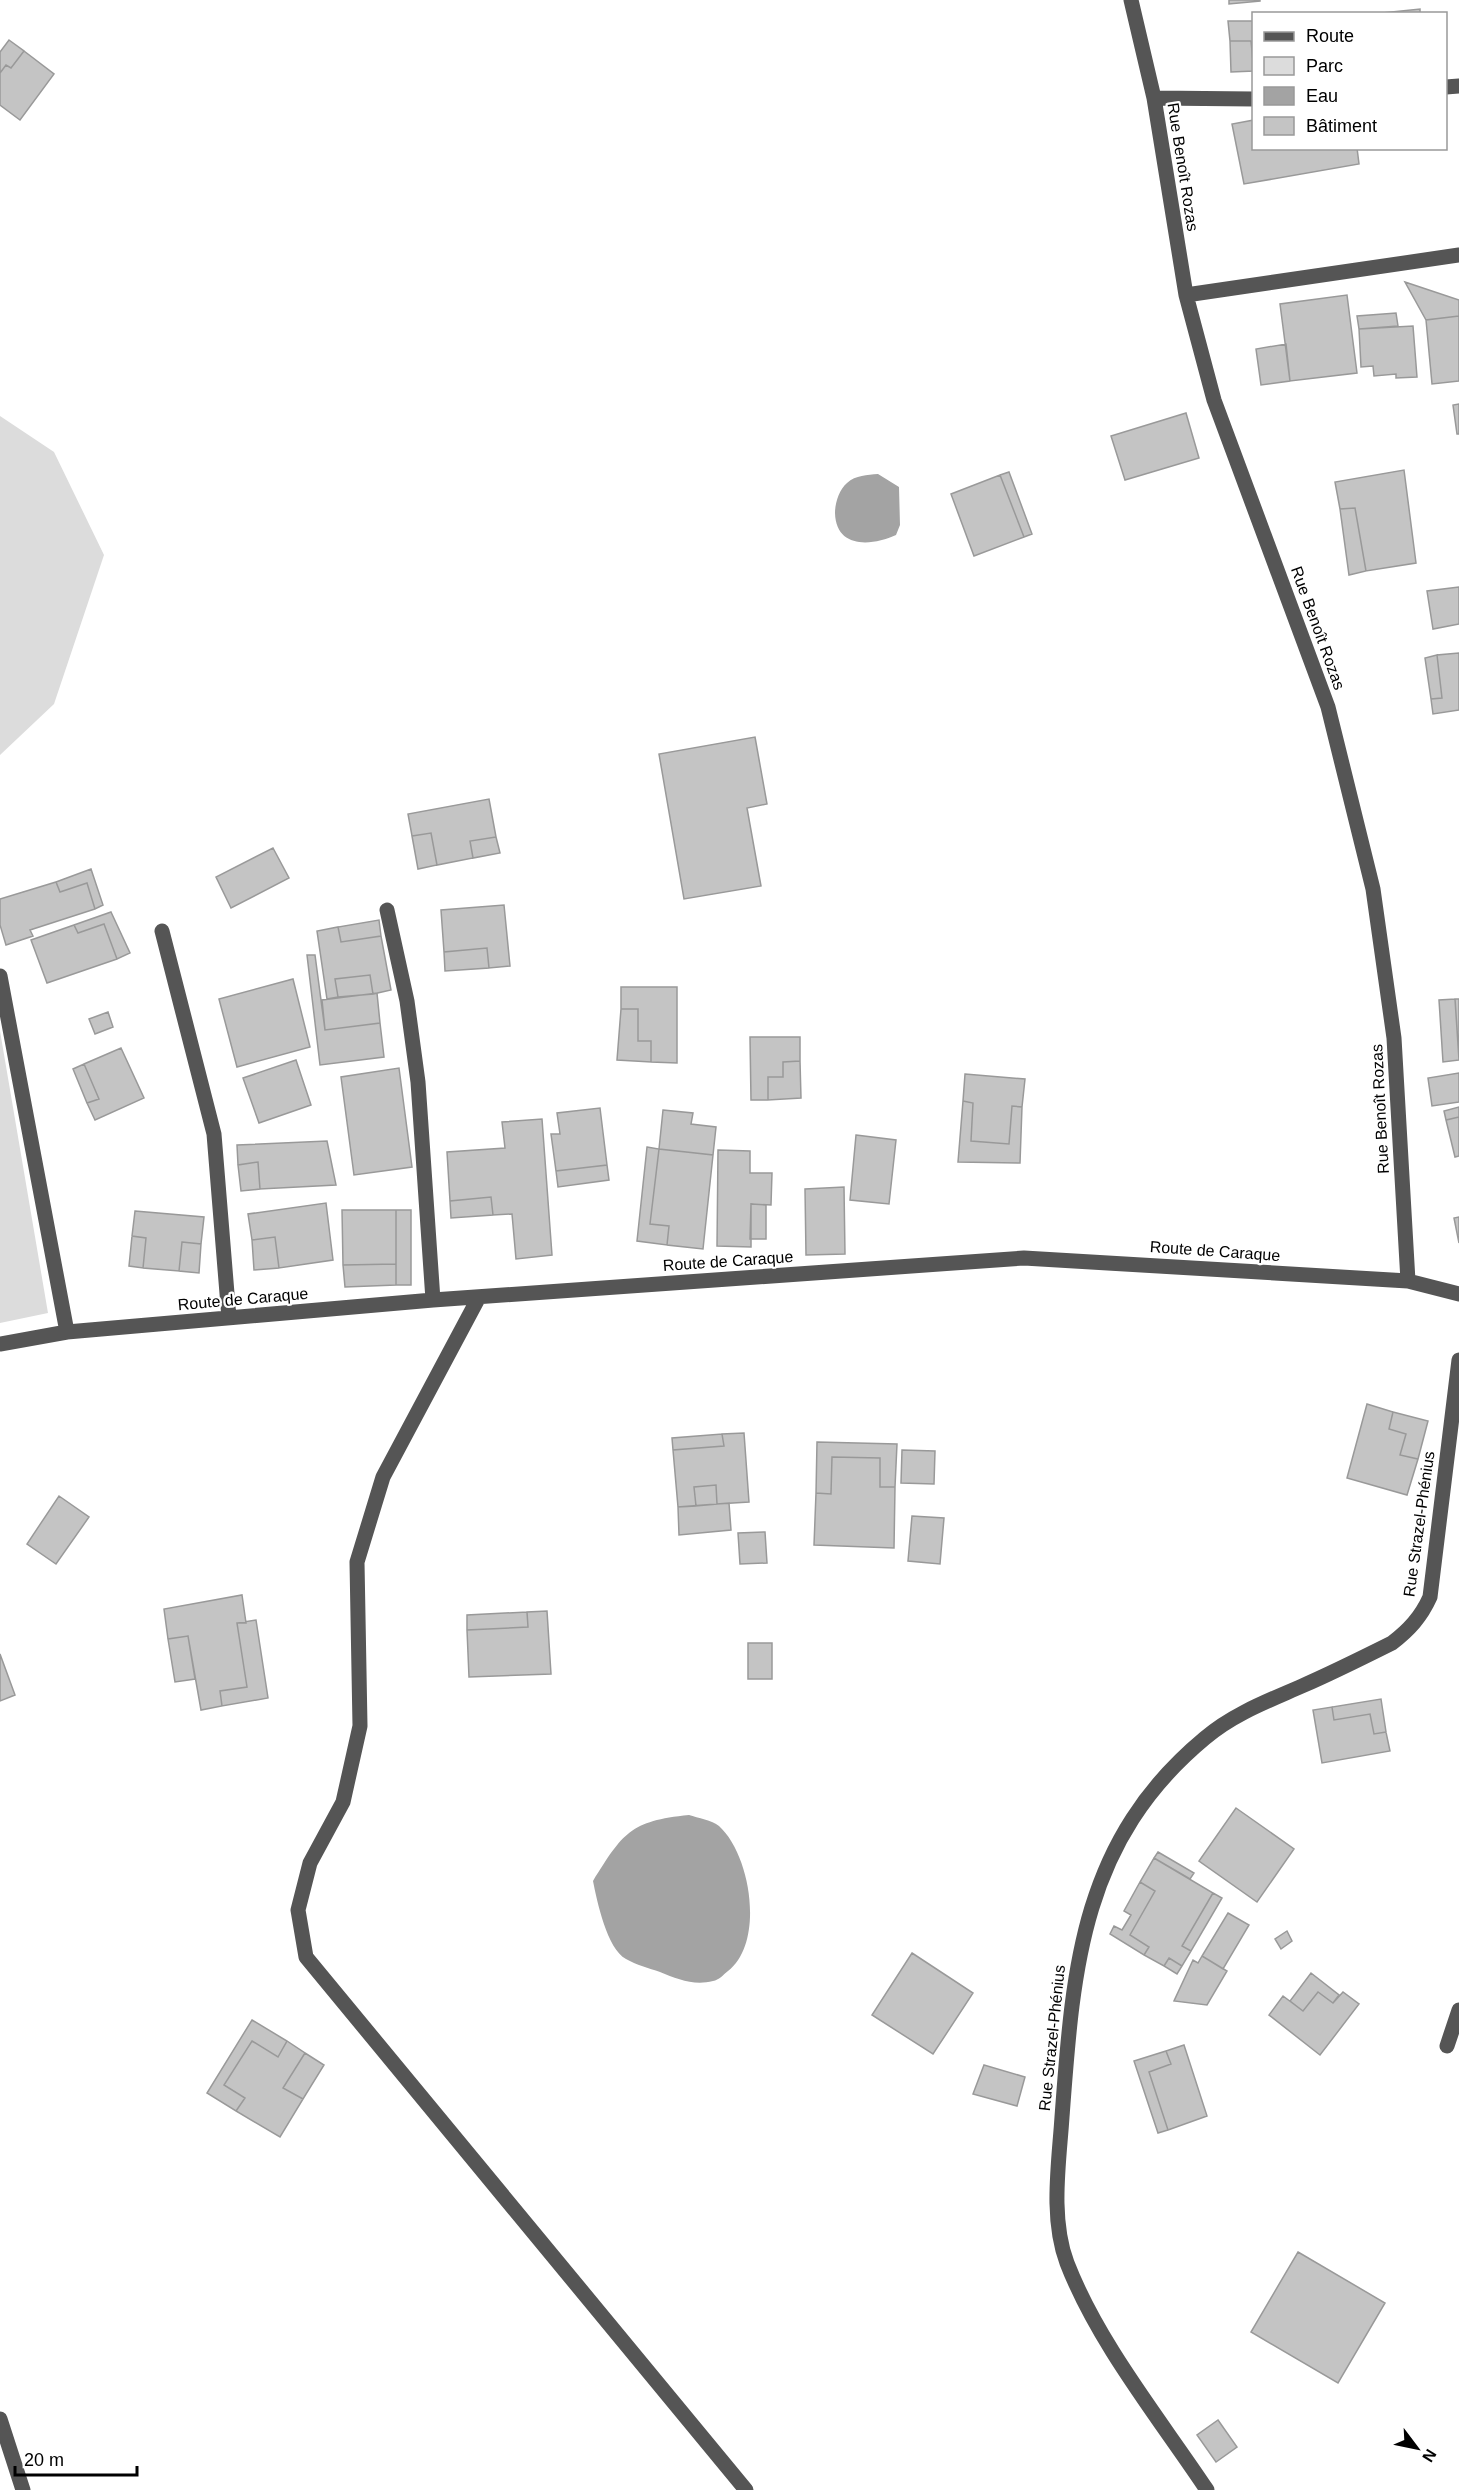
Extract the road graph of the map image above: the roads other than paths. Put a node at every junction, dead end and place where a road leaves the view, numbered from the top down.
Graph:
1 (1131, 0) edge
2 (1154, 98) junction
3 (1252, 99) edge
4 (1459, 255) edge
5 (1185, 295) junction
6 (387, 910) dead end
7 (162, 931) dead end
8 (0, 976) edge
9 (1408, 1281) junction
10 (1459, 1294) edge
11 (480, 1296) junction
12 (433, 1300) junction
13 (229, 1318) junction
14 (67, 1332) junction
15 (0, 1344) edge
16 (1459, 1360) edge
17 (1459, 2010) edge
18 (1447, 2046) dead end
19 (0, 2419) edge
20 (23, 2490) edge
21 (746, 2490) edge
22 (1207, 2490) edge

1 - 2 street, Rue Benoît Rozas
2 - 3 street
2 - 5 street, Rue Benoît Rozas
4 - 5 street
5 - 9 street, Rue Benoît Rozas
6 - 12 street
7 - 13 street
8 - 14 street
9 - 10 street, Route de Caraque
9 - 11 street, Route de Caraque
11 - 12 street, Route de Caraque
11 - 21 street
12 - 13 street, Route de Caraque
13 - 14 street, Route de Caraque
14 - 15 street, Route de Caraque
16 - 22 street, Rue Strazel-Phénius
17 - 18 street
19 - 20 street

